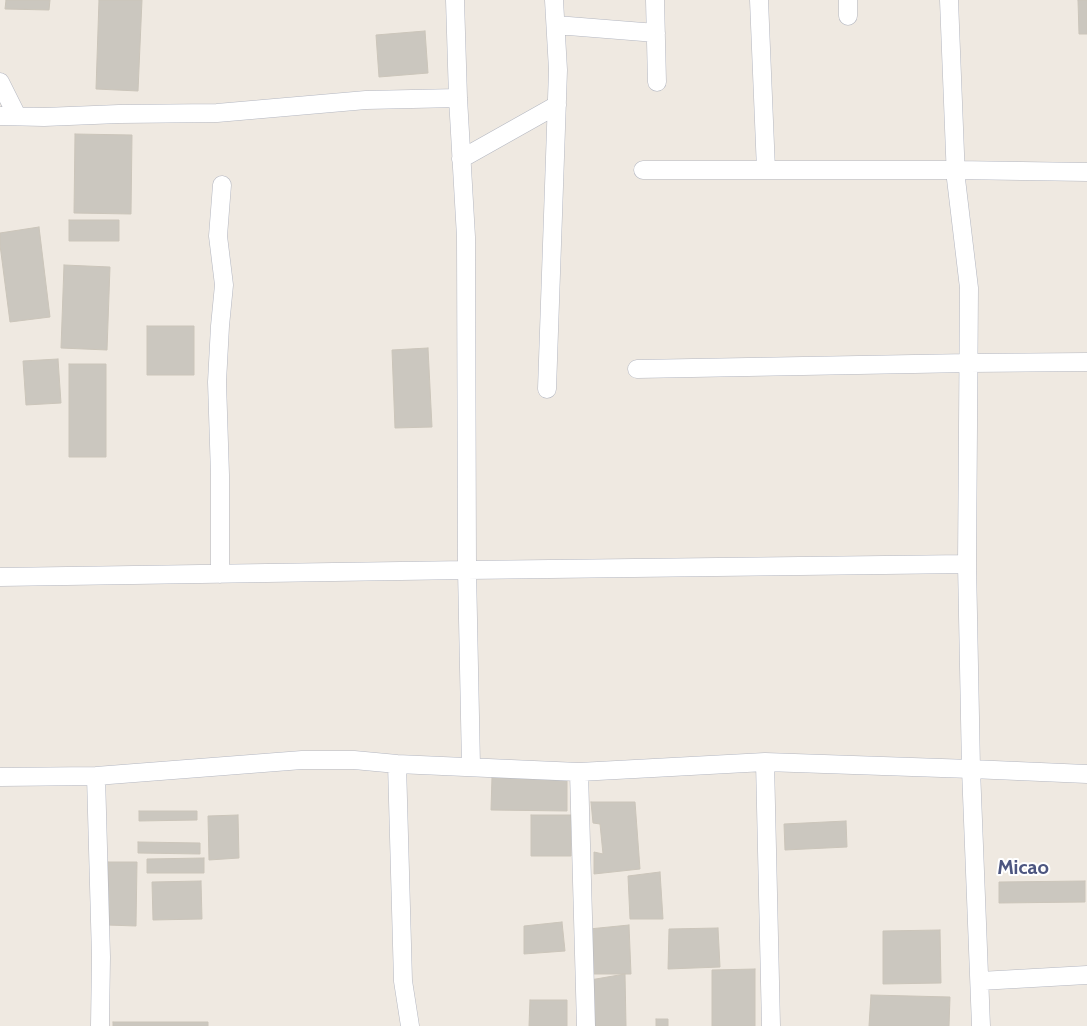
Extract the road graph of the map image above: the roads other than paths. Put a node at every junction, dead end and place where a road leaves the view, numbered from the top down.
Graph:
1 (455, 0) edge
2 (554, 0) edge
3 (655, 0) edge
4 (758, 0) edge
5 (949, 0) edge
6 (556, 25) junction
7 (656, 33) junction
8 (0, 82) edge
9 (657, 82) dead end
10 (458, 98) junction
11 (557, 105) junction
12 (8, 116) edge
13 (461, 159) junction
14 (643, 170) dead end
15 (766, 170) junction
16 (956, 170) junction
17 (1087, 172) edge
18 (222, 185) dead end
19 (1087, 362) edge
20 (969, 363) junction
21 (636, 369) dead end
22 (547, 389) dead end
23 (968, 564) junction
24 (467, 570) junction
25 (220, 574) junction
26 (0, 577) edge
27 (765, 762) junction
28 (397, 764) junction
29 (471, 766) junction
30 (971, 769) junction
31 (579, 772) junction
32 (1087, 774) edge
33 (96, 776) junction
34 (0, 777) edge
35 (1087, 974) edge
36 (980, 982) junction
37 (100, 1026) edge
38 (410, 1026) edge
39 (586, 1026) edge
40 (771, 1026) edge
41 (981, 1026) edge

1 - 10 street
2 - 6 street
3 - 7 street
4 - 15 street
5 - 16 street
6 - 7 street
6 - 11 street
7 - 9 street
8 - 12 street
10 - 12 street
10 - 13 street
11 - 13 street
11 - 22 street
13 - 24 street
14 - 15 street
15 - 16 street
16 - 17 street
16 - 20 street
18 - 25 street
19 - 20 street
20 - 21 street
20 - 23 street
23 - 24 street
23 - 30 street
24 - 25 street
24 - 29 street
25 - 26 street
27 - 30 street
27 - 31 street
27 - 40 street
28 - 29 street
28 - 33 street
28 - 38 street
29 - 31 street
30 - 32 street
30 - 36 street
31 - 39 street
33 - 34 street
33 - 37 street
35 - 36 street
36 - 41 street

